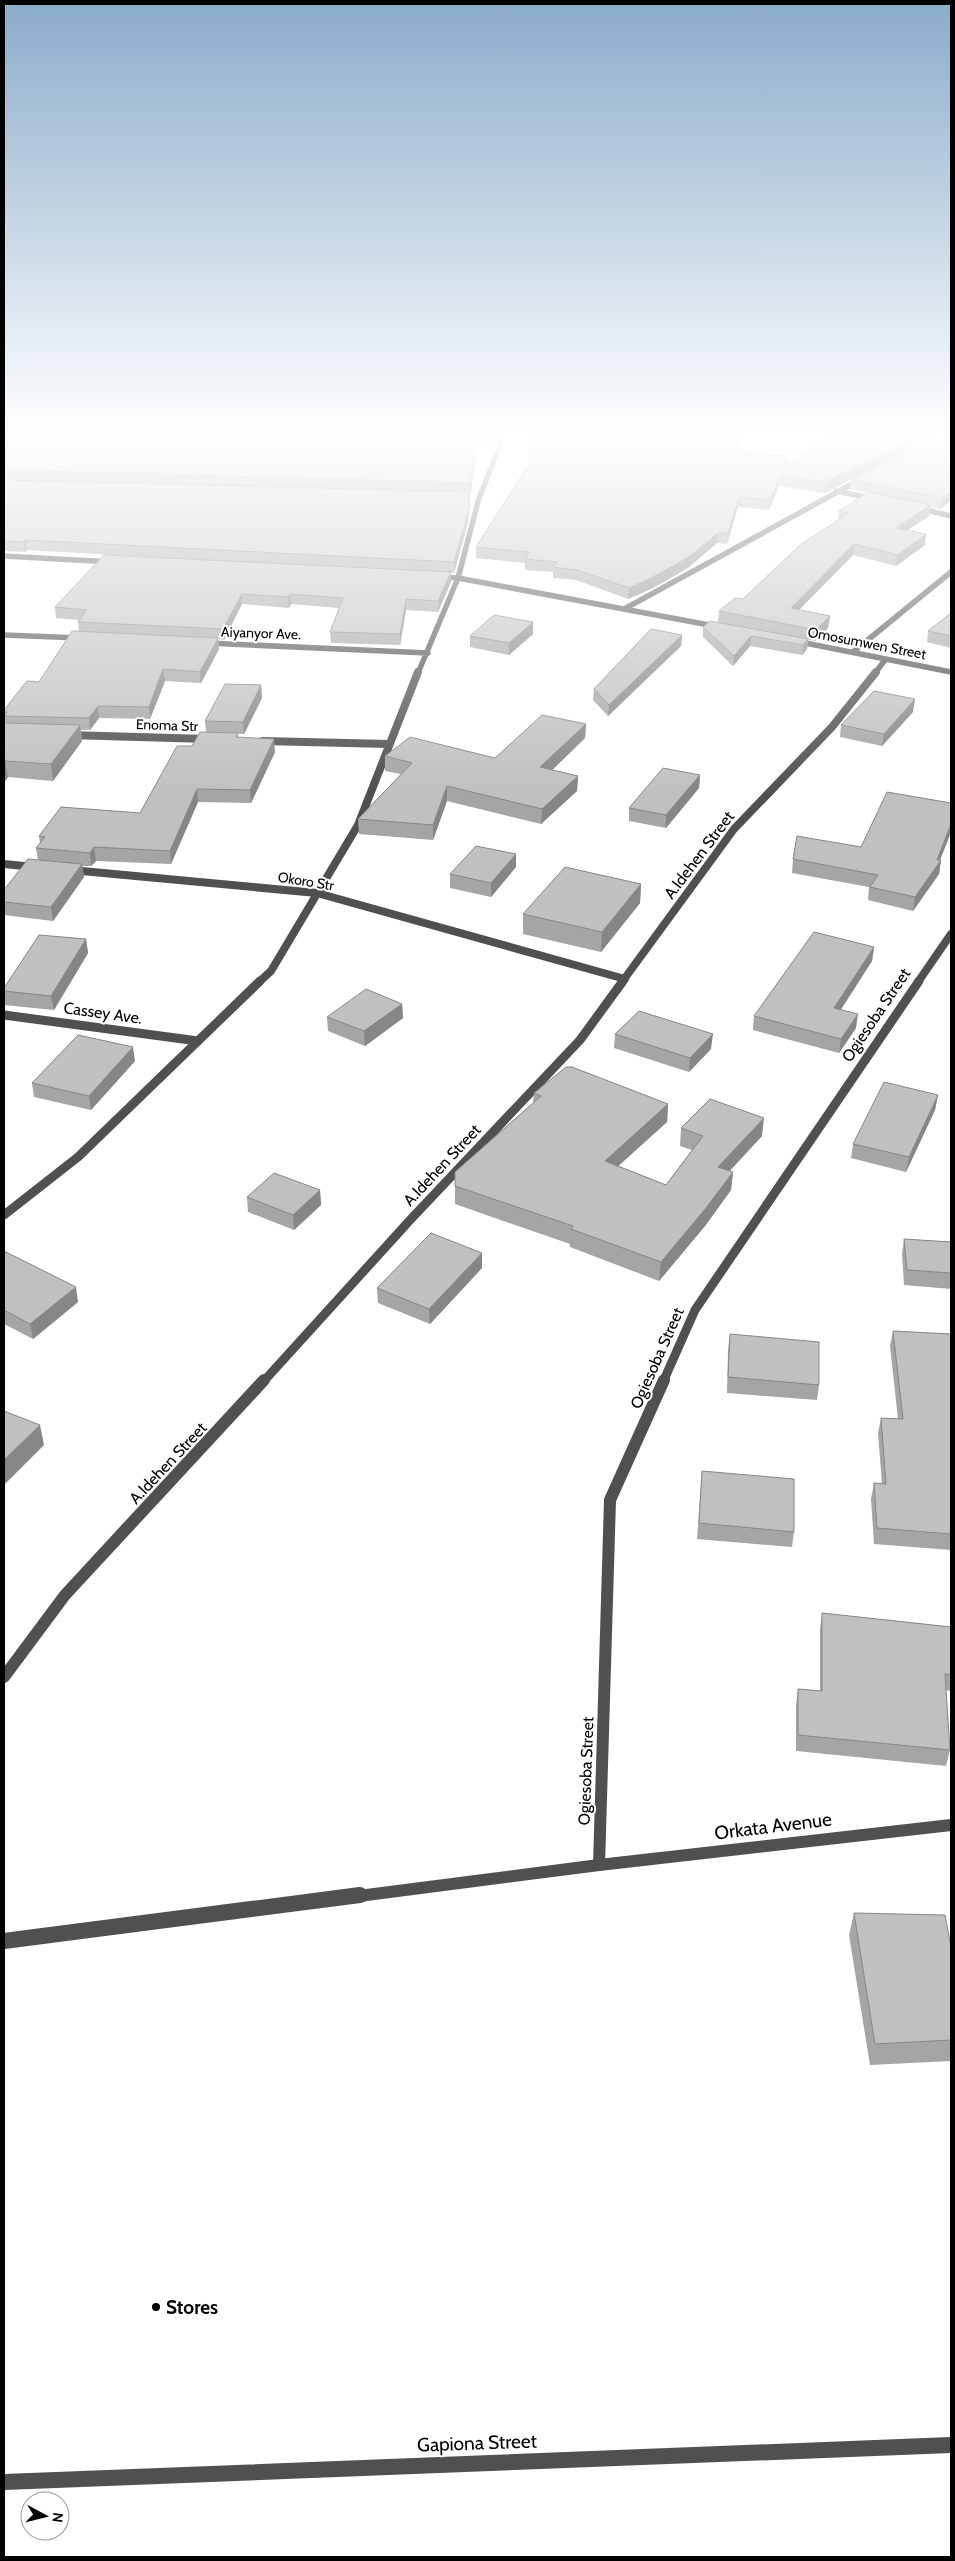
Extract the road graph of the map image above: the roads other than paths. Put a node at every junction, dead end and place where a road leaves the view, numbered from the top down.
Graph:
1 (465, 553) edge
2 (725, 553) edge
3 (4, 556) edge
4 (122, 562) edge
5 (951, 572) edge
6 (429, 577) edge
7 (458, 578) junction
8 (626, 608) junction
9 (730, 628) edge
10 (4, 635) edge
11 (92, 639) edge
12 (787, 640) edge
13 (201, 643) edge
14 (853, 652) junction
15 (428, 653) junction
16 (885, 660) junction
17 (951, 672) edge
18 (63, 734) edge
19 (221, 739) edge
20 (251, 740) edge
21 (389, 744) junction
22 (4, 864) edge
23 (43, 868) edge
24 (62, 869) edge
25 (317, 893) junction
26 (951, 934) edge
27 (624, 979) junction
28 (4, 1015) edge
29 (198, 1041) junction
30 (4, 1215) edge
31 (4, 1677) edge
32 (951, 1825) edge
33 (599, 1865) junction
34 (4, 1941) edge
35 (951, 2445) edge
36 (4, 2482) edge

1 - 7 street
2 - 8 street
3 - 4 street
5 - 14 street
6 - 7 street
7 - 8 street
7 - 15 street
8 - 9 street
10 - 11 street
12 - 14 street, Omosumwen Street
13 - 15 street, Aiyanyor Ave.
14 - 16 street, Omosumwen Street
15 - 21 street
16 - 17 street, Omosumwen Street
16 - 27 street, A.Idehen Street
18 - 19 street, Enoma Str
20 - 21 street
21 - 25 street
22 - 23 street
24 - 25 street, Okoro Str
25 - 27 street, Okoro Str
25 - 29 street
26 - 33 street, Ogiesoba Street
27 - 31 street, A.Idehen Street
28 - 29 street, Cassey Ave.
29 - 30 street
32 - 33 street, Orkata Avenue
33 - 34 street, Orkata Avenue
35 - 36 street, Gapiona Street

